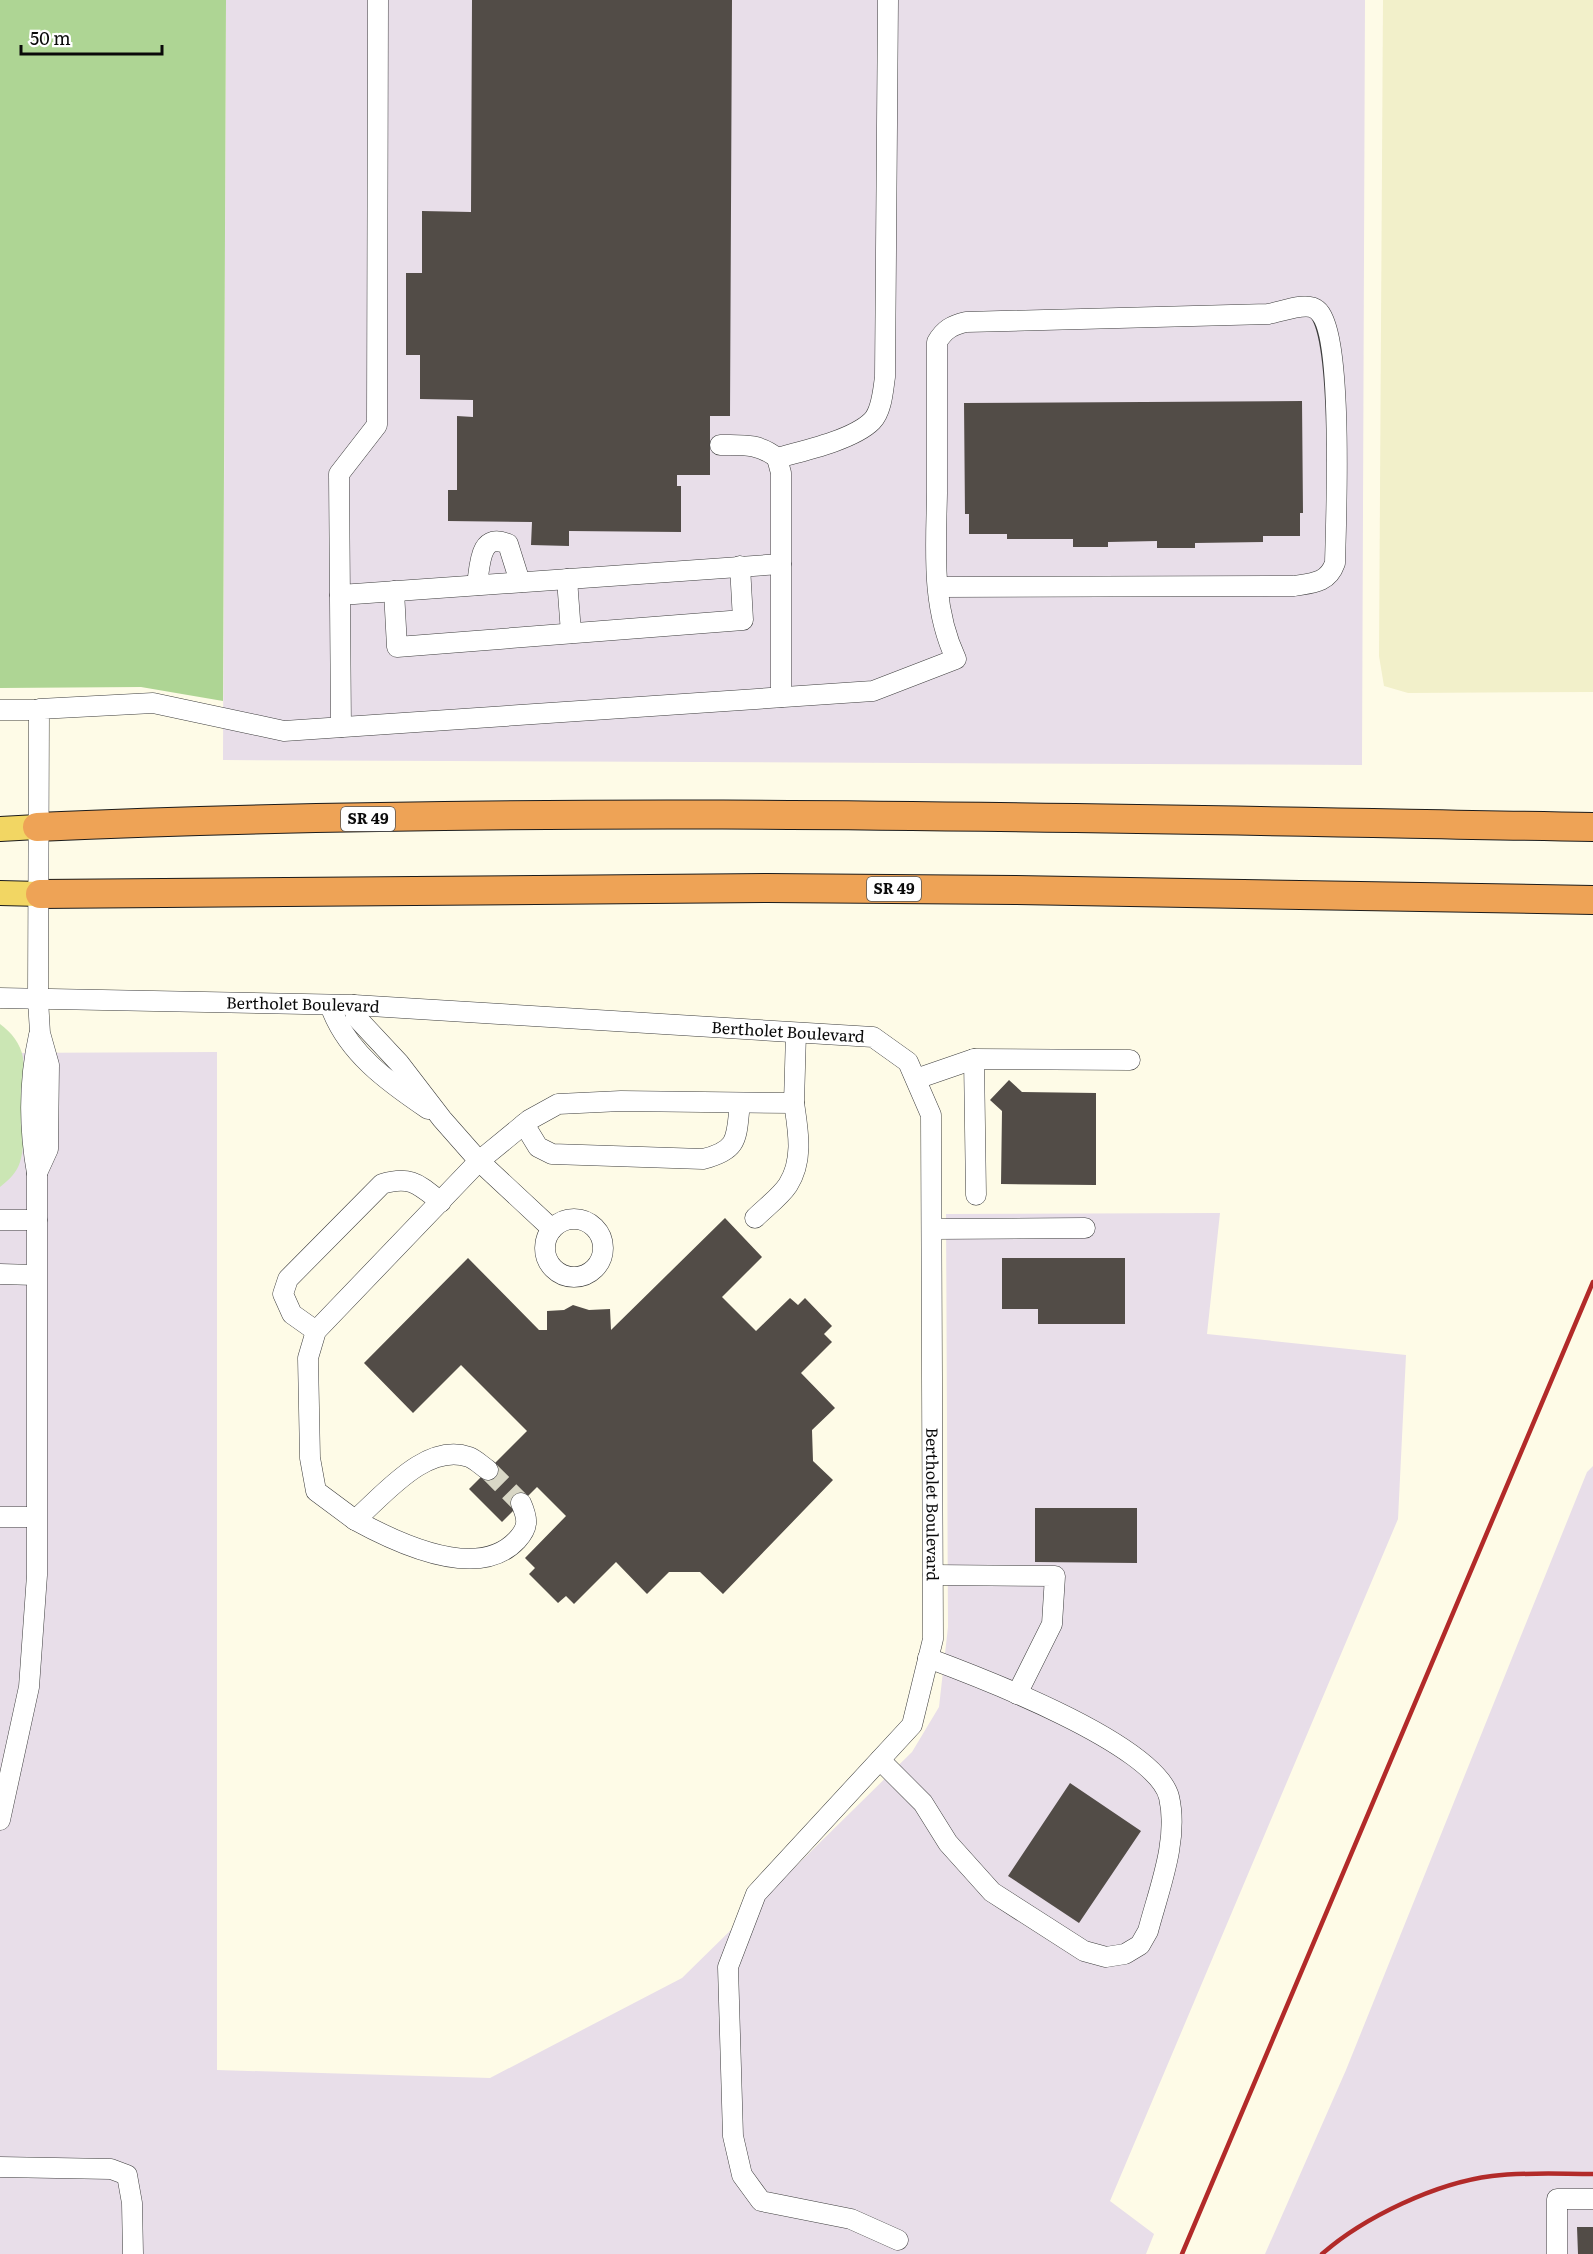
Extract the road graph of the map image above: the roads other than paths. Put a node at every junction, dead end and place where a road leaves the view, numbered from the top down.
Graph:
1 (378, 0) edge
2 (888, 0) edge
3 (720, 445) dead end
4 (777, 458) junction
5 (781, 564) junction
6 (740, 567) junction
7 (567, 579) junction
8 (520, 582) junction
9 (477, 585) junction
10 (938, 587) junction
11 (394, 591) junction
12 (340, 595) junction
13 (571, 633) junction
14 (782, 697) junction
15 (0, 710) edge
16 (39, 710) junction
17 (341, 728) junction
18 (37, 826) junction
19 (1593, 827) edge
20 (0, 829) edge
21 (0, 893) edge
22 (40, 894) junction
23 (1593, 900) edge
24 (0, 998) edge
25 (38, 999) junction
26 (330, 1005) junction
27 (354, 1005) junction
28 (796, 1033) junction
29 (974, 1059) junction
30 (1130, 1060) dead end
31 (916, 1079) junction
32 (740, 1103) junction
33 (794, 1103) junction
34 (442, 1119) junction
35 (524, 1124) junction
36 (479, 1161) junction
37 (976, 1195) dead end
38 (441, 1202) junction
39 (754, 1218) dead end
40 (0, 1220) edge
41 (37, 1220) junction
42 (1084, 1228) dead end
43 (552, 1229) dead end
44 (932, 1229) junction
45 (0, 1274) edge
46 (35, 1275) junction
47 (316, 1331) junction
48 (488, 1470) tunnel mouth
49 (521, 1503) tunnel mouth
50 (0, 1517) edge
51 (35, 1517) junction
52 (356, 1520) junction
53 (933, 1575) junction
54 (928, 1658) junction
55 (1017, 1694) junction
56 (880, 1760) junction
57 (0, 1820) edge
58 (0, 2167) edge
59 (1593, 2199) edge
60 (897, 2240) dead end
61 (133, 2254) edge
62 (1557, 2254) edge

1 - 12 street
2 - 4 street
3 - 4 street
4 - 5 street
5 - 6 street
5 - 14 street
6 - 7 street
6 - 13 street
7 - 8 street
7 - 13 street
8 - 9 street
8 - 9 street
9 - 11 street
10 - 10 street
10 - 14 street
11 - 12 street
11 - 13 street
12 - 17 street
14 - 17 street
15 - 16 street
16 - 17 street
16 - 18 street
18 - 19 highway, SR 49
18 - 20 main road, SR 49
18 - 22 street
21 - 22 main road, SR 49
22 - 23 highway, SR 49
22 - 25 street
24 - 25 street, Bertholet Boulevard
25 - 26 street, Bertholet Boulevard
25 - 41 street
26 - 27 street, Bertholet Boulevard
26 - 34 street
27 - 28 street, Bertholet Boulevard
27 - 34 street
28 - 31 street, Bertholet Boulevard
28 - 33 street
29 - 30 street
29 - 31 street
29 - 37 street
31 - 44 street, Bertholet Boulevard
32 - 33 street
32 - 35 street
32 - 35 street
33 - 39 street
34 - 36 street
35 - 36 street
36 - 38 street
36 - 43 street
38 - 47 street
38 - 47 street
40 - 41 street
41 - 46 street
42 - 44 street
44 - 53 street, Bertholet Boulevard
45 - 46 street
46 - 51 street
47 - 52 street
48 - 52 street
49 - 52 street
50 - 51 street
51 - 57 street
53 - 54 street, Bertholet Boulevard
53 - 55 street
54 - 55 street
54 - 56 street, Bertholet Boulevard
55 - 56 street
56 - 60 street, Bertholet Boulevard
58 - 61 street
59 - 62 street

